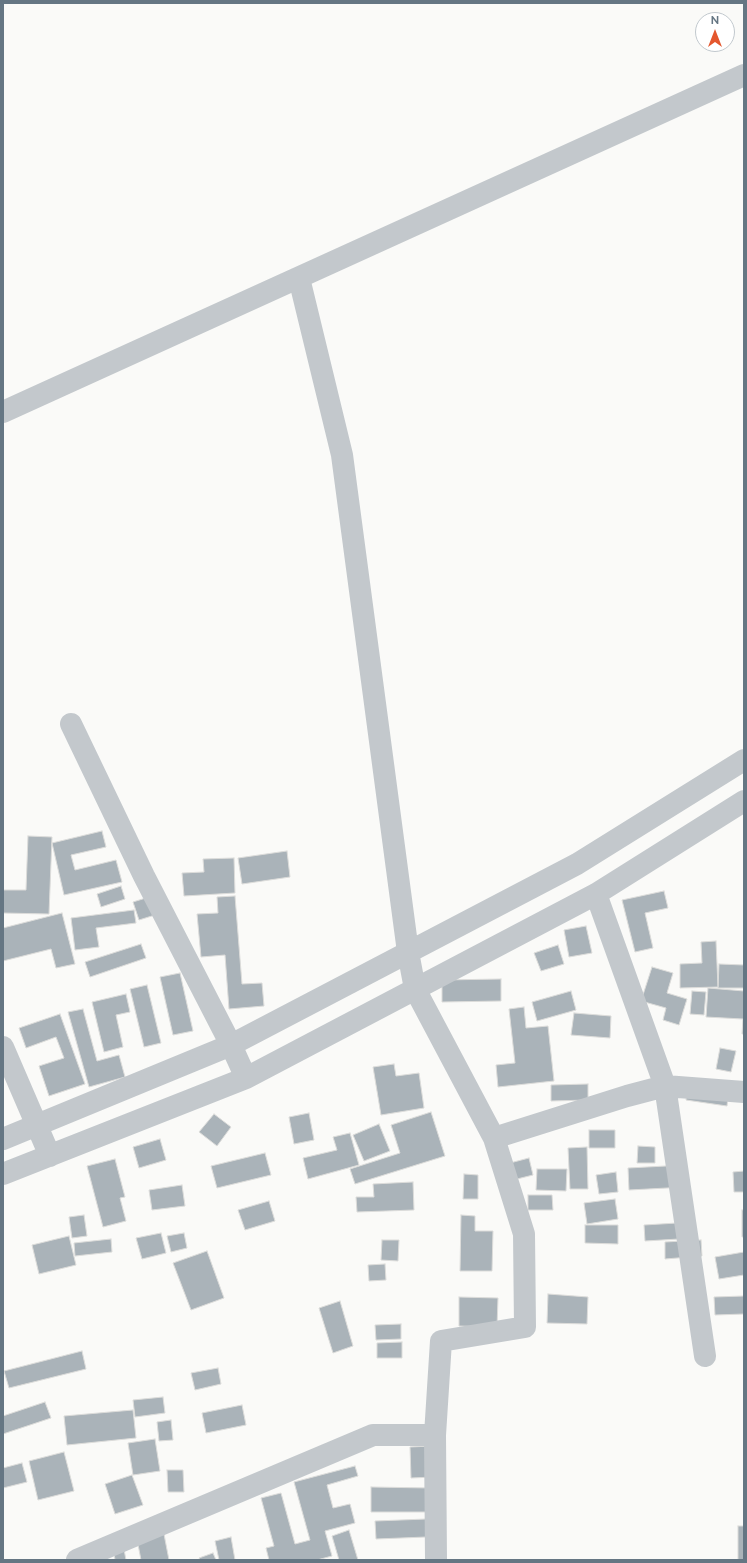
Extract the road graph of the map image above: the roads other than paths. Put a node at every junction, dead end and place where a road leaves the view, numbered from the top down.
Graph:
1 (744, 75) edge
2 (299, 278) junction
3 (3, 412) edge
4 (71, 724) dead end
5 (744, 760) edge
6 (744, 801) edge
7 (596, 894) junction
8 (408, 952) junction
9 (415, 989) junction
10 (231, 1045) junction
11 (3, 1047) edge
12 (246, 1078) junction
13 (665, 1086) junction
14 (744, 1092) edge
15 (36, 1125) junction
16 (494, 1138) junction
17 (3, 1139) edge
18 (50, 1156) junction
19 (3, 1174) edge
20 (705, 1356) dead end
21 (435, 1435) junction
22 (76, 1560) edge
23 (436, 1560) edge

1 - 2 street
2 - 3 street
2 - 8 street
4 - 10 street
5 - 8 street
6 - 7 street
7 - 9 street
7 - 13 street
8 - 9 street
8 - 10 street
9 - 12 street
9 - 16 street
10 - 12 street
10 - 15 street
11 - 15 street
12 - 18 street
13 - 14 street
13 - 16 street
13 - 20 street
15 - 17 street
15 - 18 street
16 - 21 street
18 - 19 street
21 - 22 street
21 - 23 street

